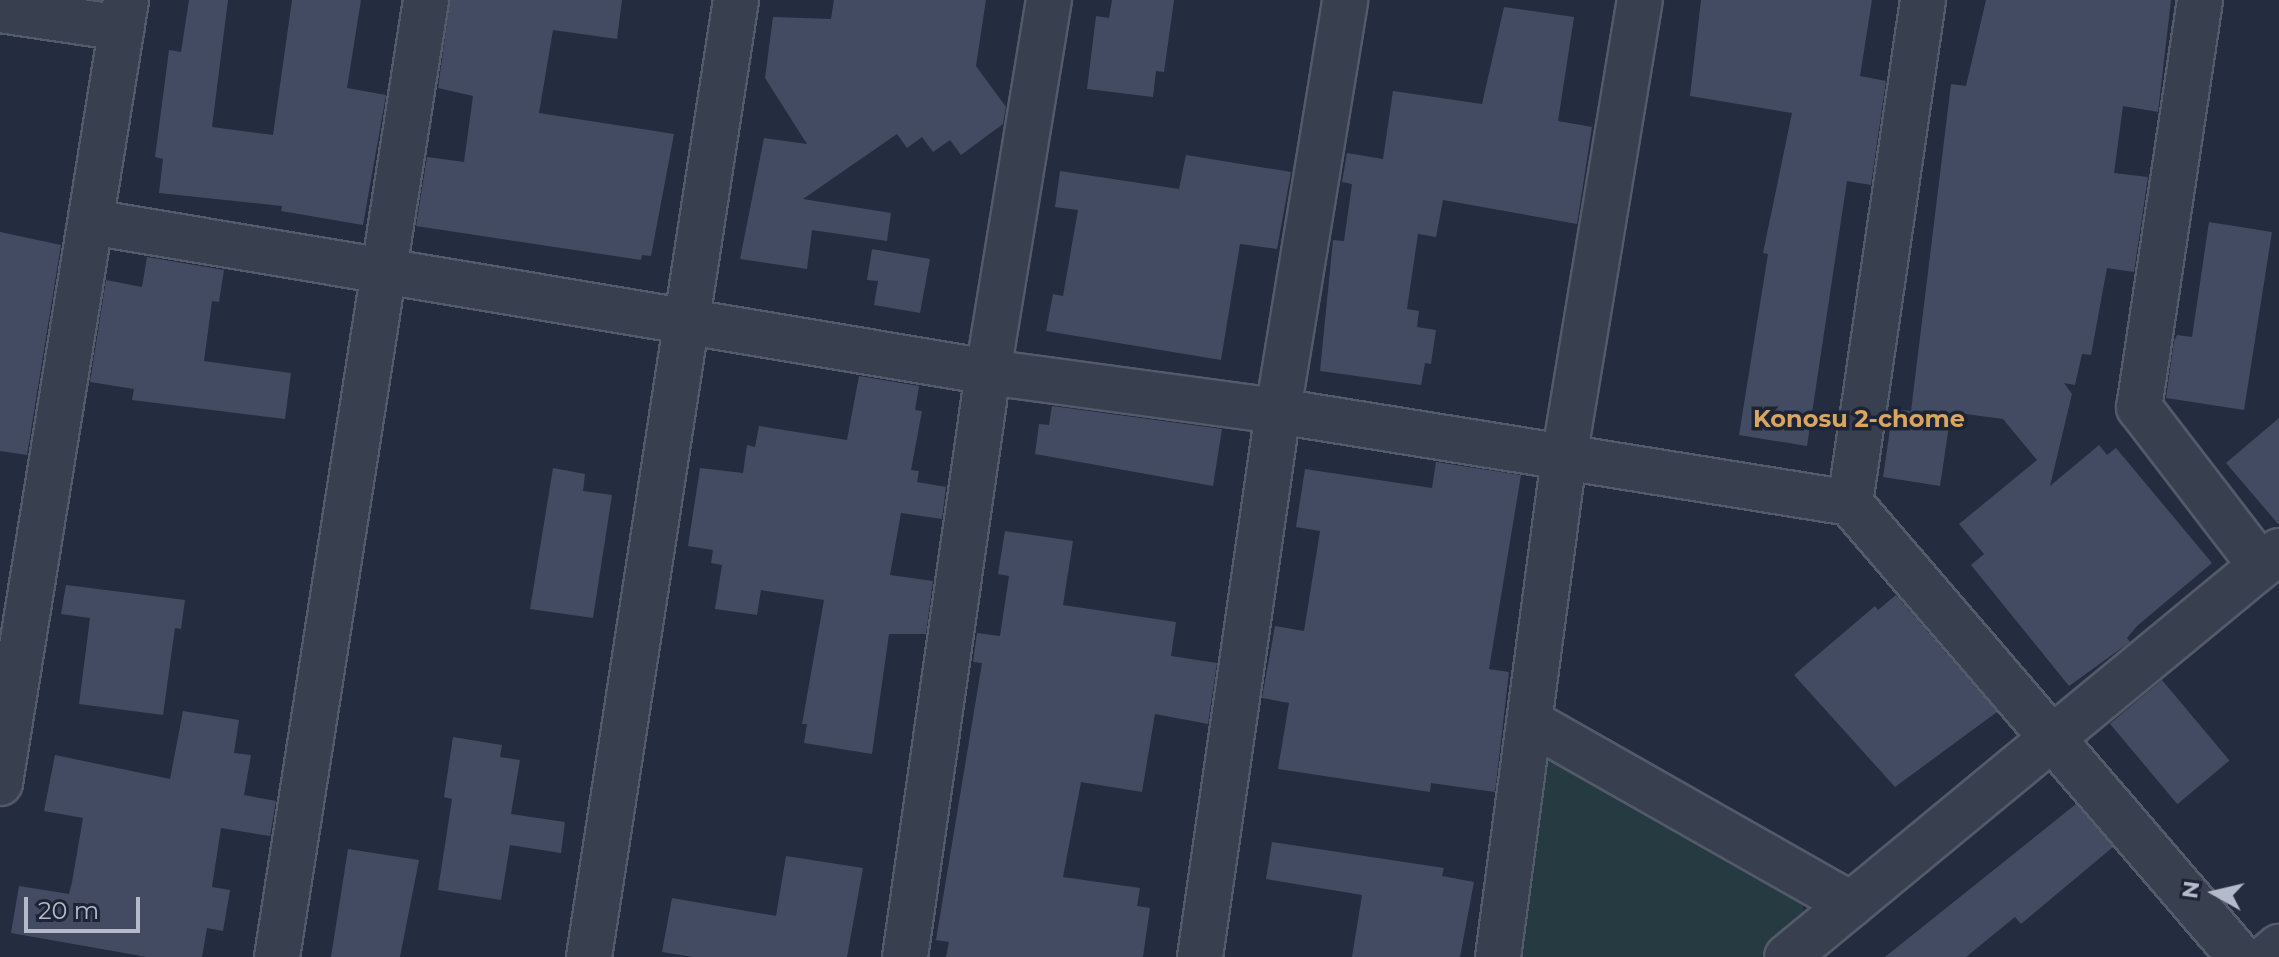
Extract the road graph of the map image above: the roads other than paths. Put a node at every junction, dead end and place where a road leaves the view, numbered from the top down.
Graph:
1 (426, 0) edge
2 (736, 0) edge
3 (1049, 0) edge
4 (1345, 0) edge
5 (1640, 0) edge
6 (1923, 0) edge
7 (2200, 0) edge
8 (0, 10) edge
9 (124, 14) edge
10 (91, 222) junction
11 (384, 270) junction
12 (686, 319) junction
13 (988, 372) junction
14 (1278, 411) junction
15 (1564, 458) junction
16 (1850, 503) junction
17 (2270, 558) edge
18 (1530, 722) junction
19 (2054, 739) junction
20 (0, 783) edge
21 (1851, 904) junction
22 (2279, 947) edge
23 (277, 957) edge
24 (589, 957) edge
25 (905, 957) edge
26 (1200, 957) edge
27 (1498, 957) edge
28 (1787, 957) edge
29 (2240, 957) edge
30 (2267, 957) edge

1 - 11 street
2 - 12 street
3 - 13 street
4 - 14 street
5 - 15 street
6 - 16 street
7 - 17 street
8 - 9 street
9 - 10 street
10 - 11 street
10 - 20 street
11 - 12 street
11 - 23 street
12 - 13 street
12 - 24 street
13 - 14 street
13 - 25 street
14 - 15 street
14 - 26 street
15 - 16 street
15 - 18 street
16 - 19 street
17 - 19 street
18 - 21 street
18 - 27 street
19 - 21 street
19 - 29 street
21 - 28 street
22 - 30 street

